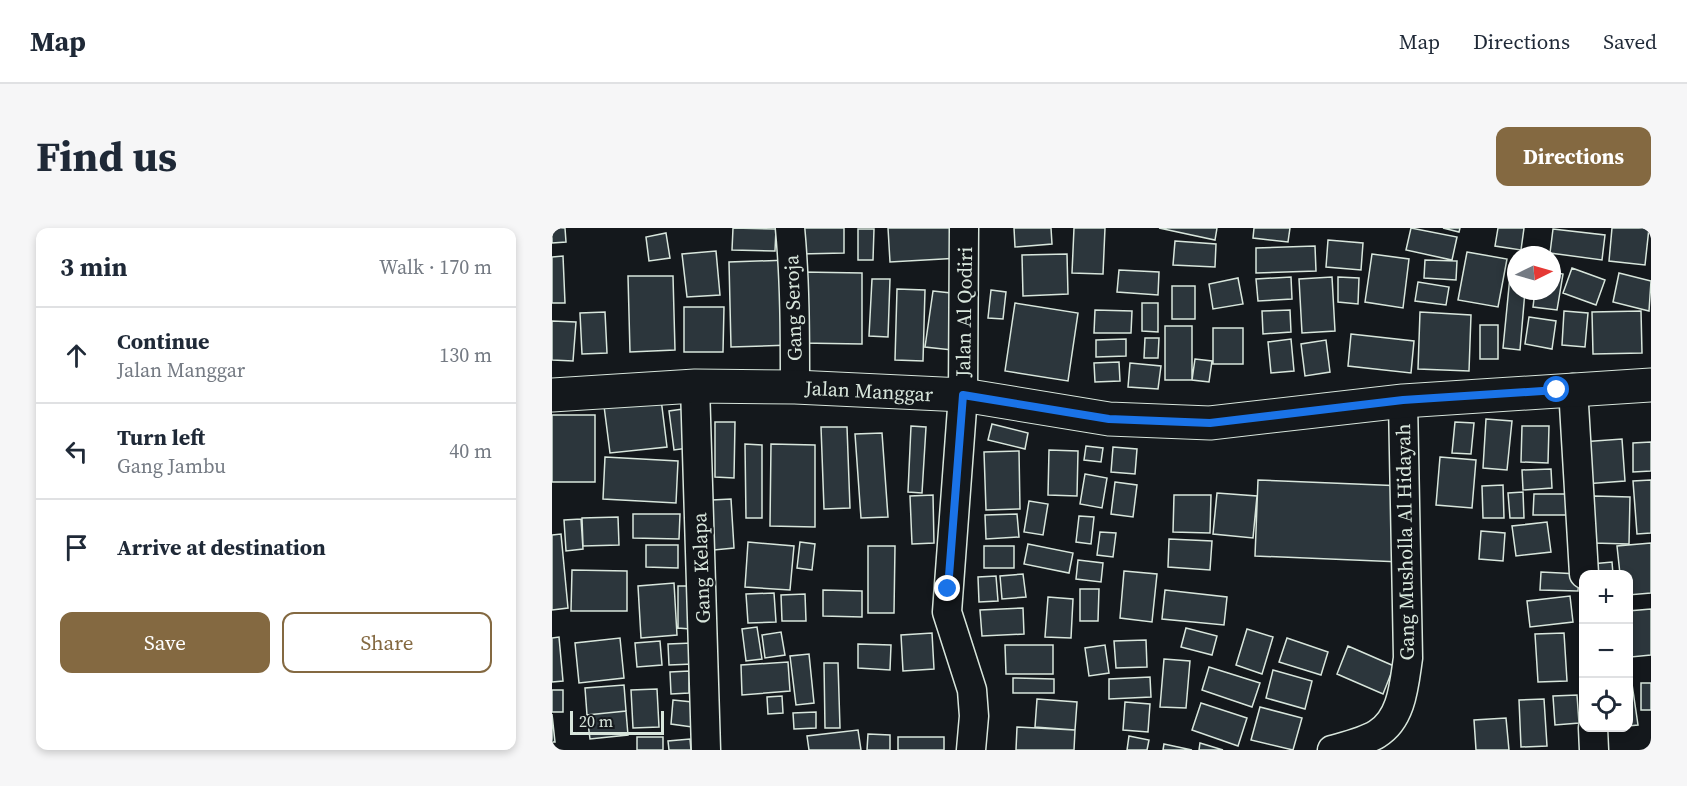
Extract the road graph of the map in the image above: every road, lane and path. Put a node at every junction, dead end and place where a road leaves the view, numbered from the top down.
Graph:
1 (790, 228) edge
2 (964, 228) edge
3 (1651, 385) edge
4 (695, 386) junction
5 (795, 387) junction
6 (1573, 388) junction
7 (552, 395) edge
8 (963, 395) junction
9 (1403, 400) junction
10 (1584, 570) edge
11 (1593, 732) edge
12 (706, 750) edge
13 (970, 750) edge
14 (1332, 750) edge
15 (1594, 750) edge

1 - 5 street, Gang Seroja
2 - 8 street, Jalan Al Qodiri
3 - 6 main road, Jalan Manggar
4 - 5 main road, Jalan Manggar
4 - 7 main road, Jalan Manggar
4 - 12 street, Gang Kelapa
5 - 8 main road, Jalan Manggar
6 - 9 main road, Jalan Manggar
6 - 10 street
8 - 9 main road, Jalan Manggar
8 - 13 street, Jalan Al Qodiri
9 - 14 street, Gang Musholla Al Hidayah
11 - 15 street

